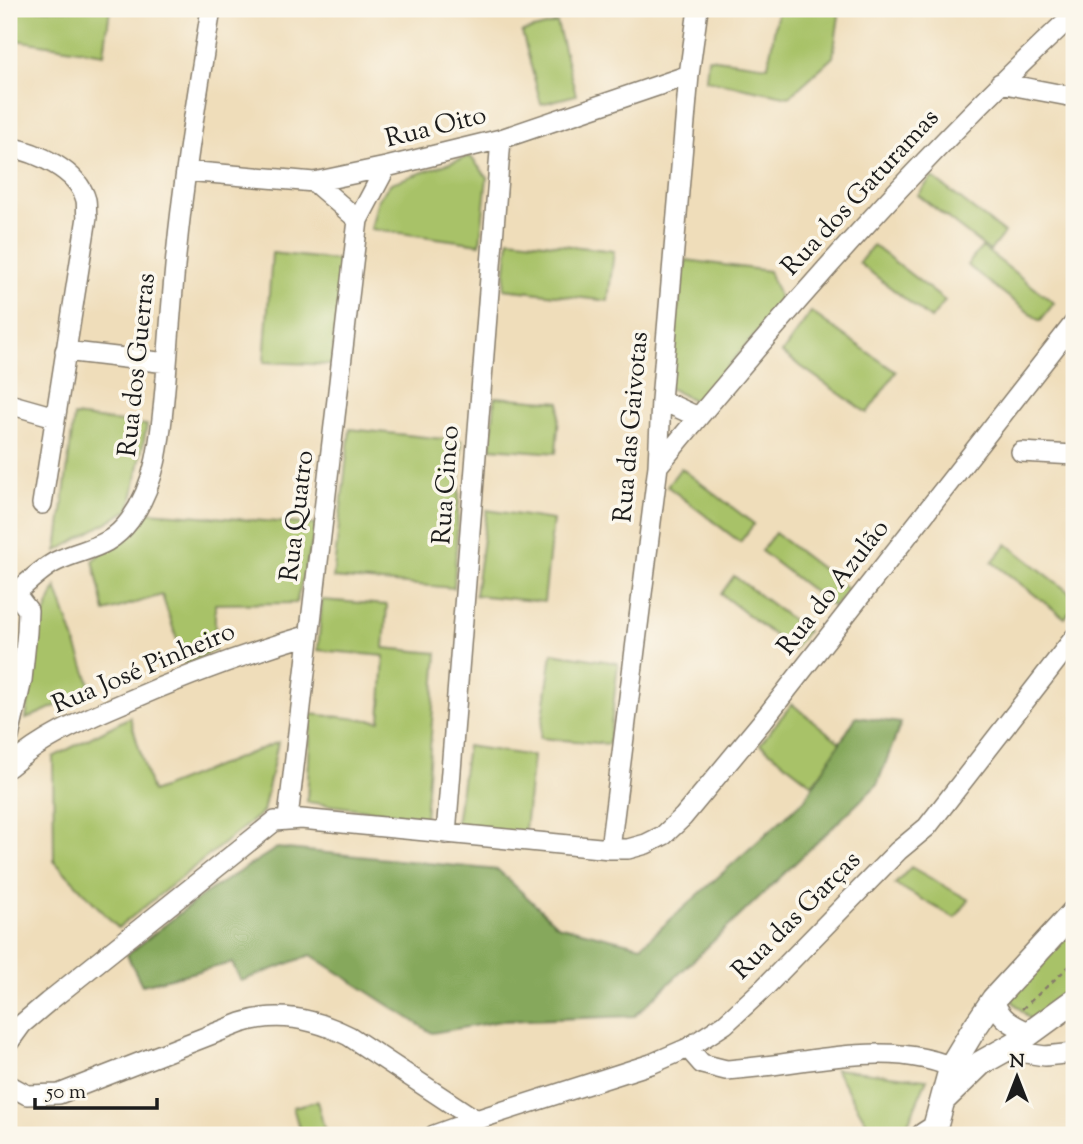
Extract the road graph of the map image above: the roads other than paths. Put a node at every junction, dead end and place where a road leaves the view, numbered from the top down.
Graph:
1 (211, 9) edge
2 (698, 9) edge
3 (1074, 14) edge
4 (689, 75) junction
5 (1000, 83) junction
6 (1074, 97) edge
7 (501, 139) junction
8 (16, 148) edge
9 (386, 167) junction
10 (186, 171) junction
11 (314, 182) junction
12 (358, 220) junction
13 (1074, 323) edge
14 (65, 351) junction
15 (167, 363) junction
16 (661, 400) junction
17 (9, 404) edge
18 (55, 417) junction
19 (698, 417) junction
20 (1021, 452) dead end
21 (1074, 455) edge
22 (657, 466) junction
23 (42, 504) dead end
24 (12, 593) edge
25 (309, 635) junction
26 (1074, 638) edge
27 (9, 737) edge
28 (9, 767) edge
29 (288, 818) junction
30 (446, 834) junction
31 (610, 849) junction
32 (1074, 912) edge
33 (994, 999) junction
34 (1074, 1001) edge
35 (1031, 1033) junction
36 (9, 1042) edge
37 (688, 1048) junction
38 (1006, 1050) junction
39 (1074, 1053) edge
40 (960, 1070) junction
41 (9, 1085) edge
42 (479, 1127) edge
43 (935, 1133) edge
44 (434, 1135) edge

1 - 10 street, Rua dos Guerras
2 - 4 street, Rua das Gaivotas
3 - 5 street, Rua dos Gaturamas
4 - 7 street, Rua Oito
4 - 16 street, Rua das Gaivotas
5 - 6 street
5 - 19 street, Rua dos Gaturamas
7 - 9 street, Rua Oito
7 - 30 street, Rua Cinco
8 - 14 street
9 - 11 street, Rua Oito
9 - 12 street, Rua Quatro
10 - 11 street, Rua Oito
10 - 15 street, Rua dos Guerras
11 - 12 street
12 - 25 street, Rua Quatro
13 - 31 street, Rua do Azulão
14 - 15 street
14 - 18 street
15 - 24 street, Rua dos Guerras
16 - 19 street
16 - 22 street, Rua das Gaivotas
17 - 18 street
18 - 23 street
19 - 22 street, Rua dos Gaturamas
20 - 21 street
22 - 31 street, Rua das Gaivotas
24 - 27 street, Rua dos Guerras
25 - 28 street, Rua José Pinheiro
25 - 29 street, Rua Quatro
26 - 37 street, Rua das Garças
29 - 30 street, Rua do Azulão
29 - 36 street
30 - 31 street, Rua do Azulão
32 - 33 main road
33 - 35 street
33 - 40 main road
34 - 35 main road
35 - 38 main road
37 - 40 street
37 - 42 street, Rua das Garças
38 - 39 street
38 - 40 main road
40 - 43 main road
41 - 42 street
42 - 44 street, Rua das Garças

